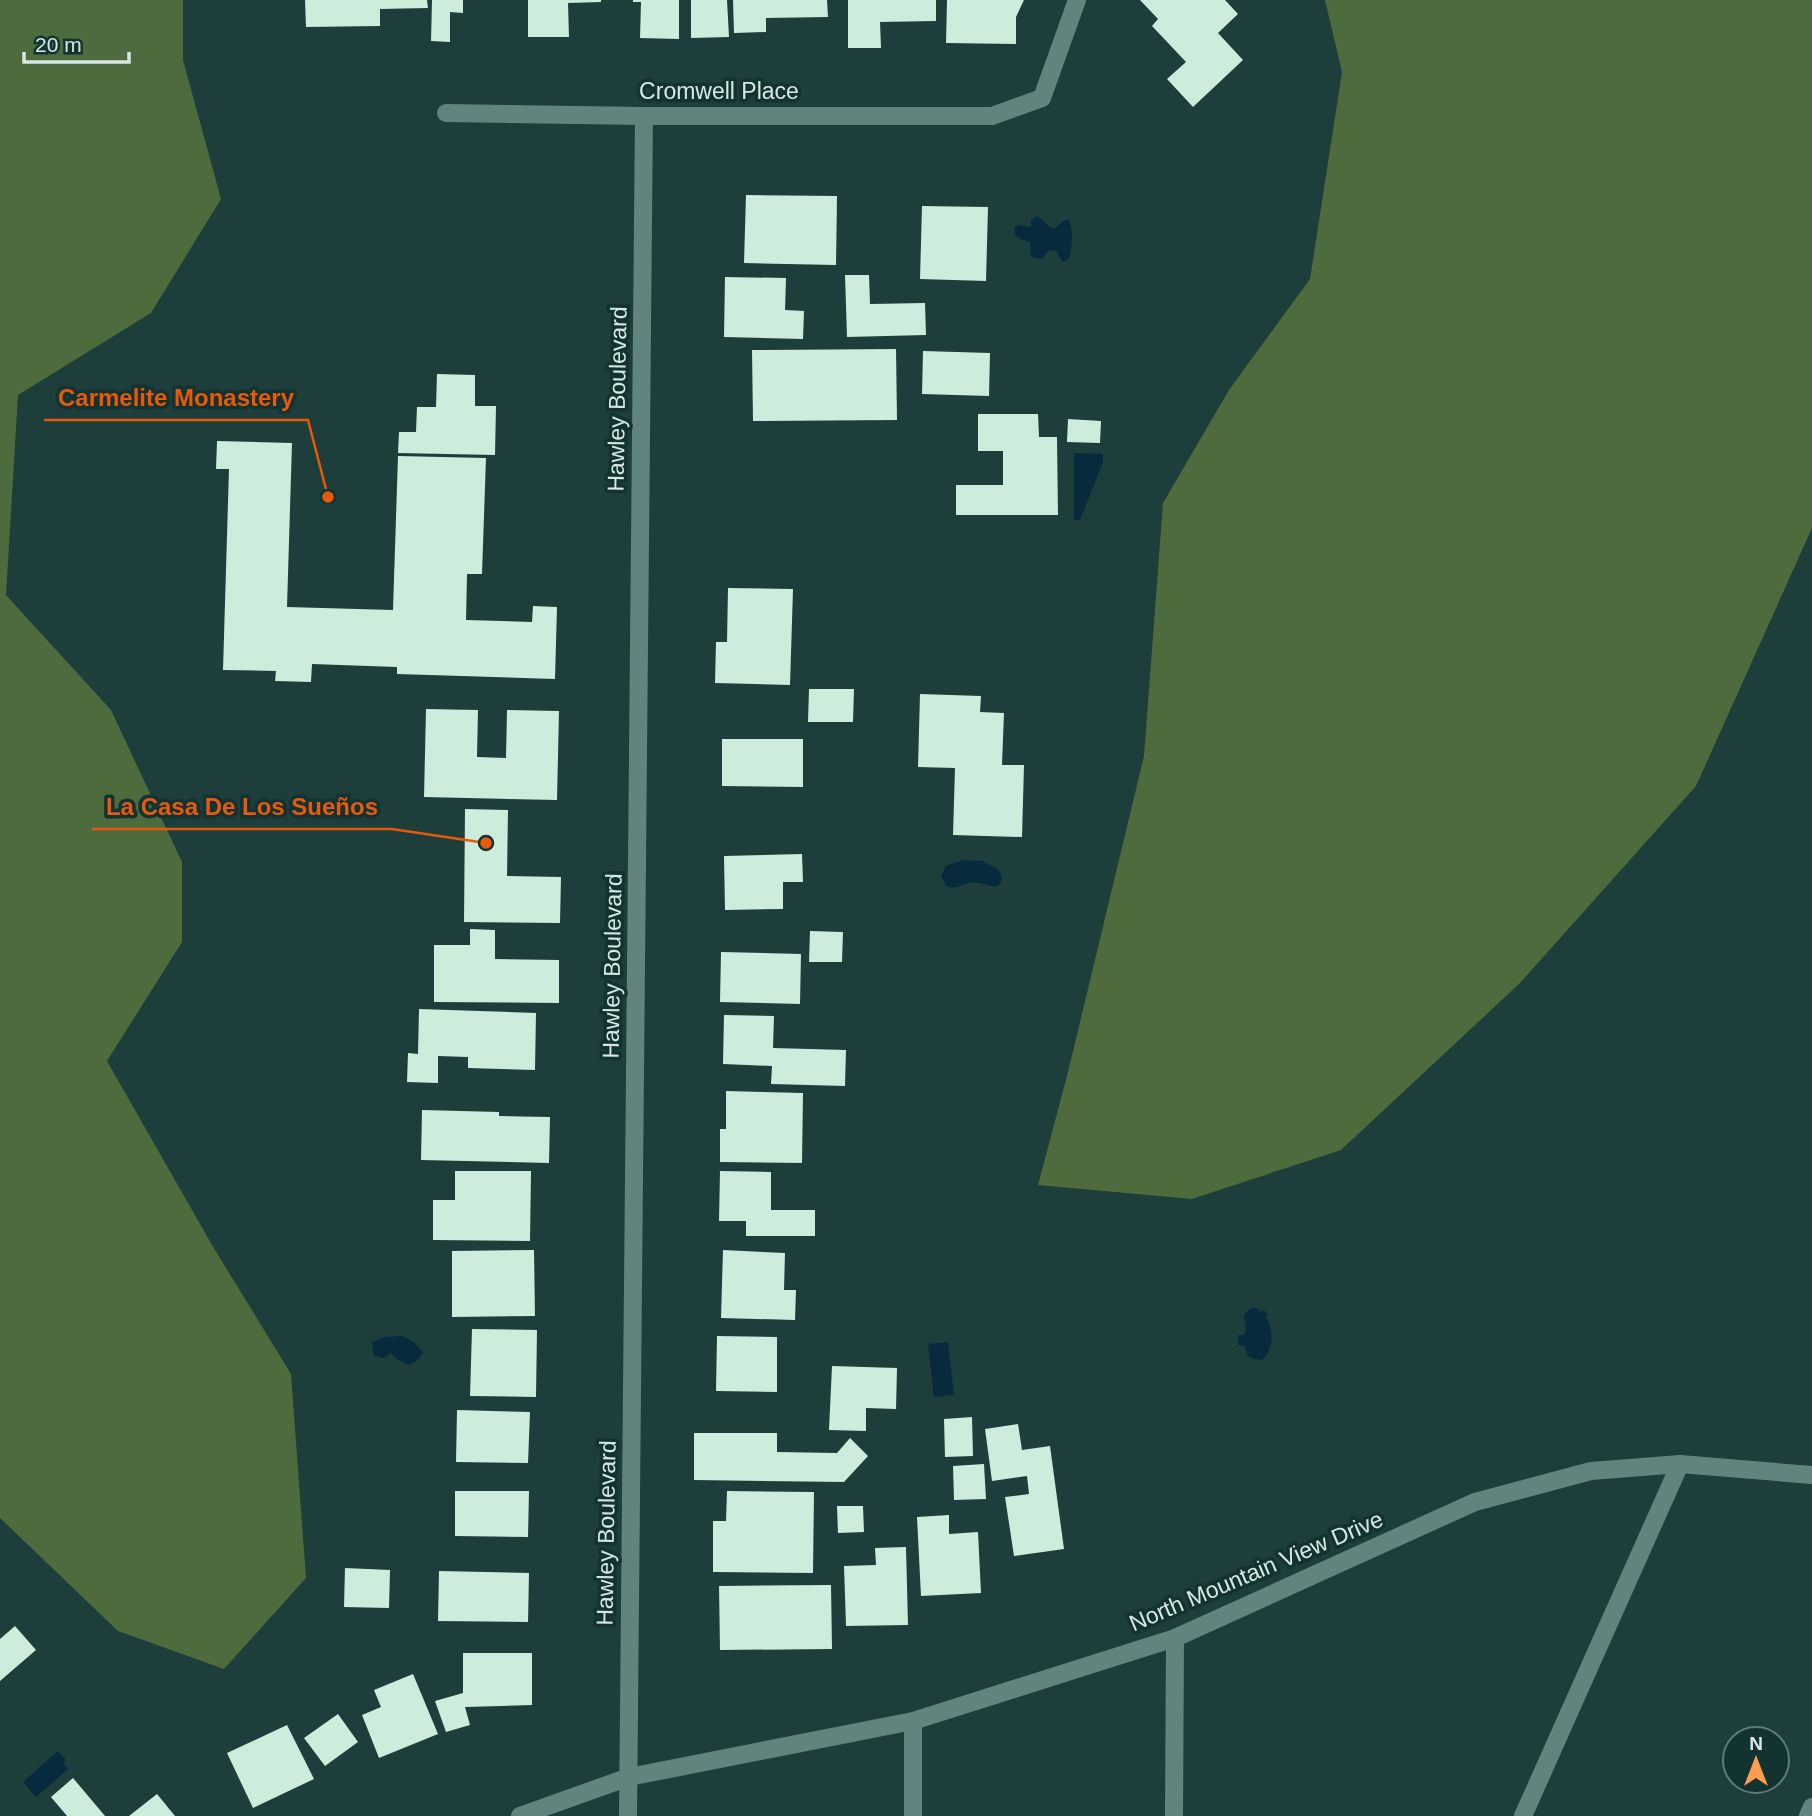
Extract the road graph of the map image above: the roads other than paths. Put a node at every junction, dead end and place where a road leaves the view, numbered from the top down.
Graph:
1 (1077, 0) edge
2 (446, 113) dead end
3 (644, 116) junction
4 (1680, 1464) junction
5 (1812, 1475) edge
6 (1175, 1637) junction
7 (913, 1721) junction
8 (629, 1777) junction
9 (1812, 1807) edge
10 (520, 1816) edge
11 (628, 1816) edge
12 (913, 1816) edge
13 (1174, 1816) edge
14 (1523, 1816) edge
15 (1808, 1816) edge

1 - 3 street, Cromwell Place
2 - 3 street, Cromwell Place
3 - 8 street, Hawley Boulevard
4 - 5 street, North Mountain View Drive
4 - 6 street, North Mountain View Drive
4 - 14 street
6 - 7 street, North Mountain View Drive
6 - 13 street
7 - 8 street, North Mountain View Drive
7 - 12 street
8 - 10 street, North Mountain View Drive
8 - 11 street, Hawley Boulevard
9 - 15 street

